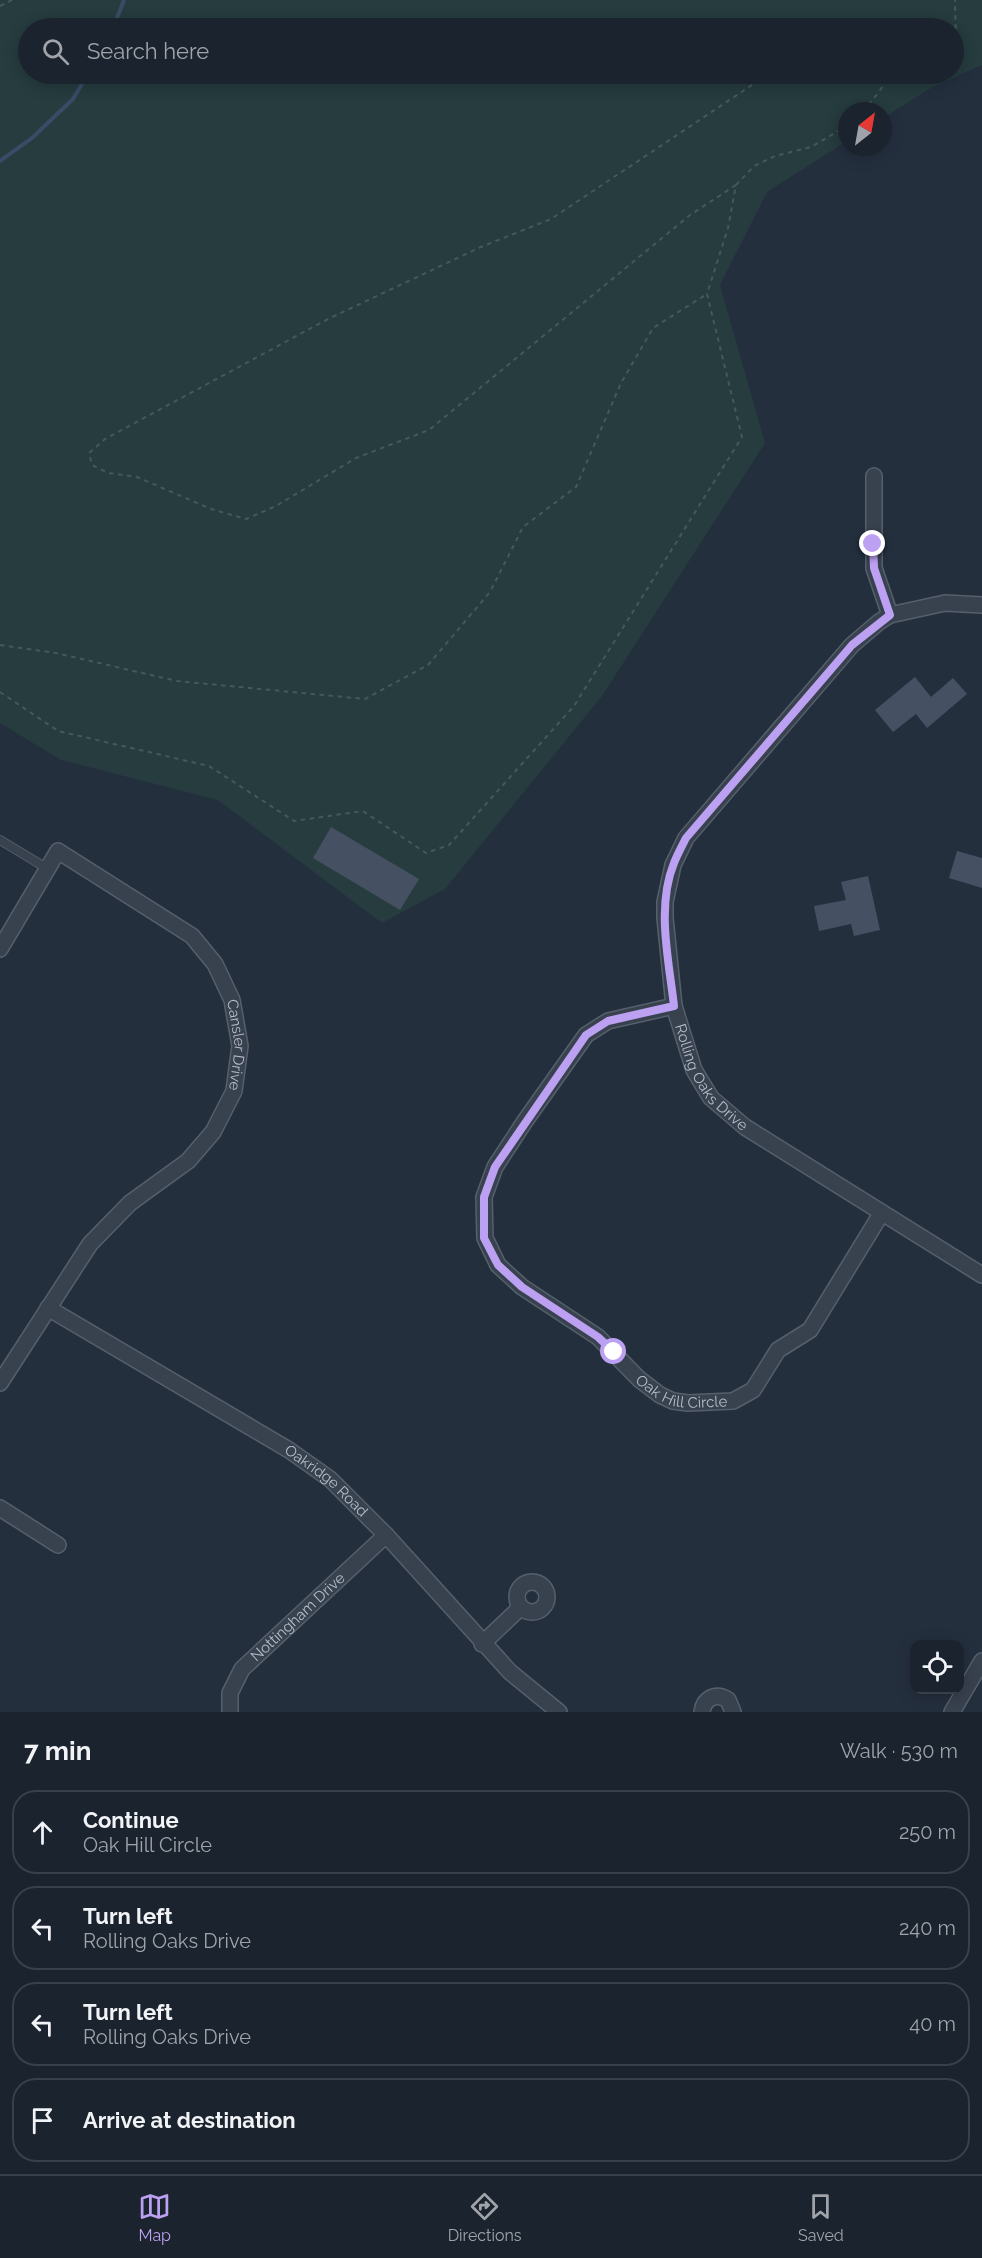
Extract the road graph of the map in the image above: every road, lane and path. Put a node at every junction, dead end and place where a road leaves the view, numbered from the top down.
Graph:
1 (12, 0) edge
2 (955, 0) edge
3 (0, 6) edge
4 (955, 18) edge
5 (754, 84) edge
6 (885, 84) edge
7 (871, 102) edge
8 (838, 130) edge
9 (736, 185) junction
10 (707, 294) junction
11 (874, 476) dead end
12 (982, 605) edge
13 (890, 615) junction
14 (0, 645) edge
15 (0, 692) edge
16 (0, 840) edge
17 (48, 869) junction
18 (0, 949) edge
19 (674, 1006) junction
20 (881, 1214) junction
21 (982, 1275) edge
22 (48, 1308) junction
23 (0, 1383) edge
24 (0, 1508) edge
25 (386, 1535) junction
26 (58, 1545) dead end
27 (520, 1608) dead end
28 (482, 1644) junction
29 (982, 1661) edge
30 (230, 1712) edge
31 (559, 1712) edge
32 (702, 1712) edge
33 (734, 1712) edge
34 (952, 1712) edge

1 - 3 path
2 - 4 path
5 - 9 path
6 - 7 path
8 - 9 path
9 - 10 path
10 - 14 path
10 - 15 path
11 - 13 street
12 - 13 street, Rolling Oaks Drive
13 - 19 street, Rolling Oaks Drive
16 - 17 lane
17 - 18 street
17 - 22 street, Cansler Drive
19 - 20 street, Rolling Oaks Drive
19 - 20 street, Oak Hill Circle
20 - 21 street, Rolling Oaks Drive
22 - 23 street, Cansler Drive
22 - 25 street, Oakridge Road
24 - 26 street
25 - 28 street, Oakridge Road
25 - 30 street, Nottingham Drive
27 - 28 street
28 - 31 street, Oakridge Road
29 - 34 street
32 - 33 street

